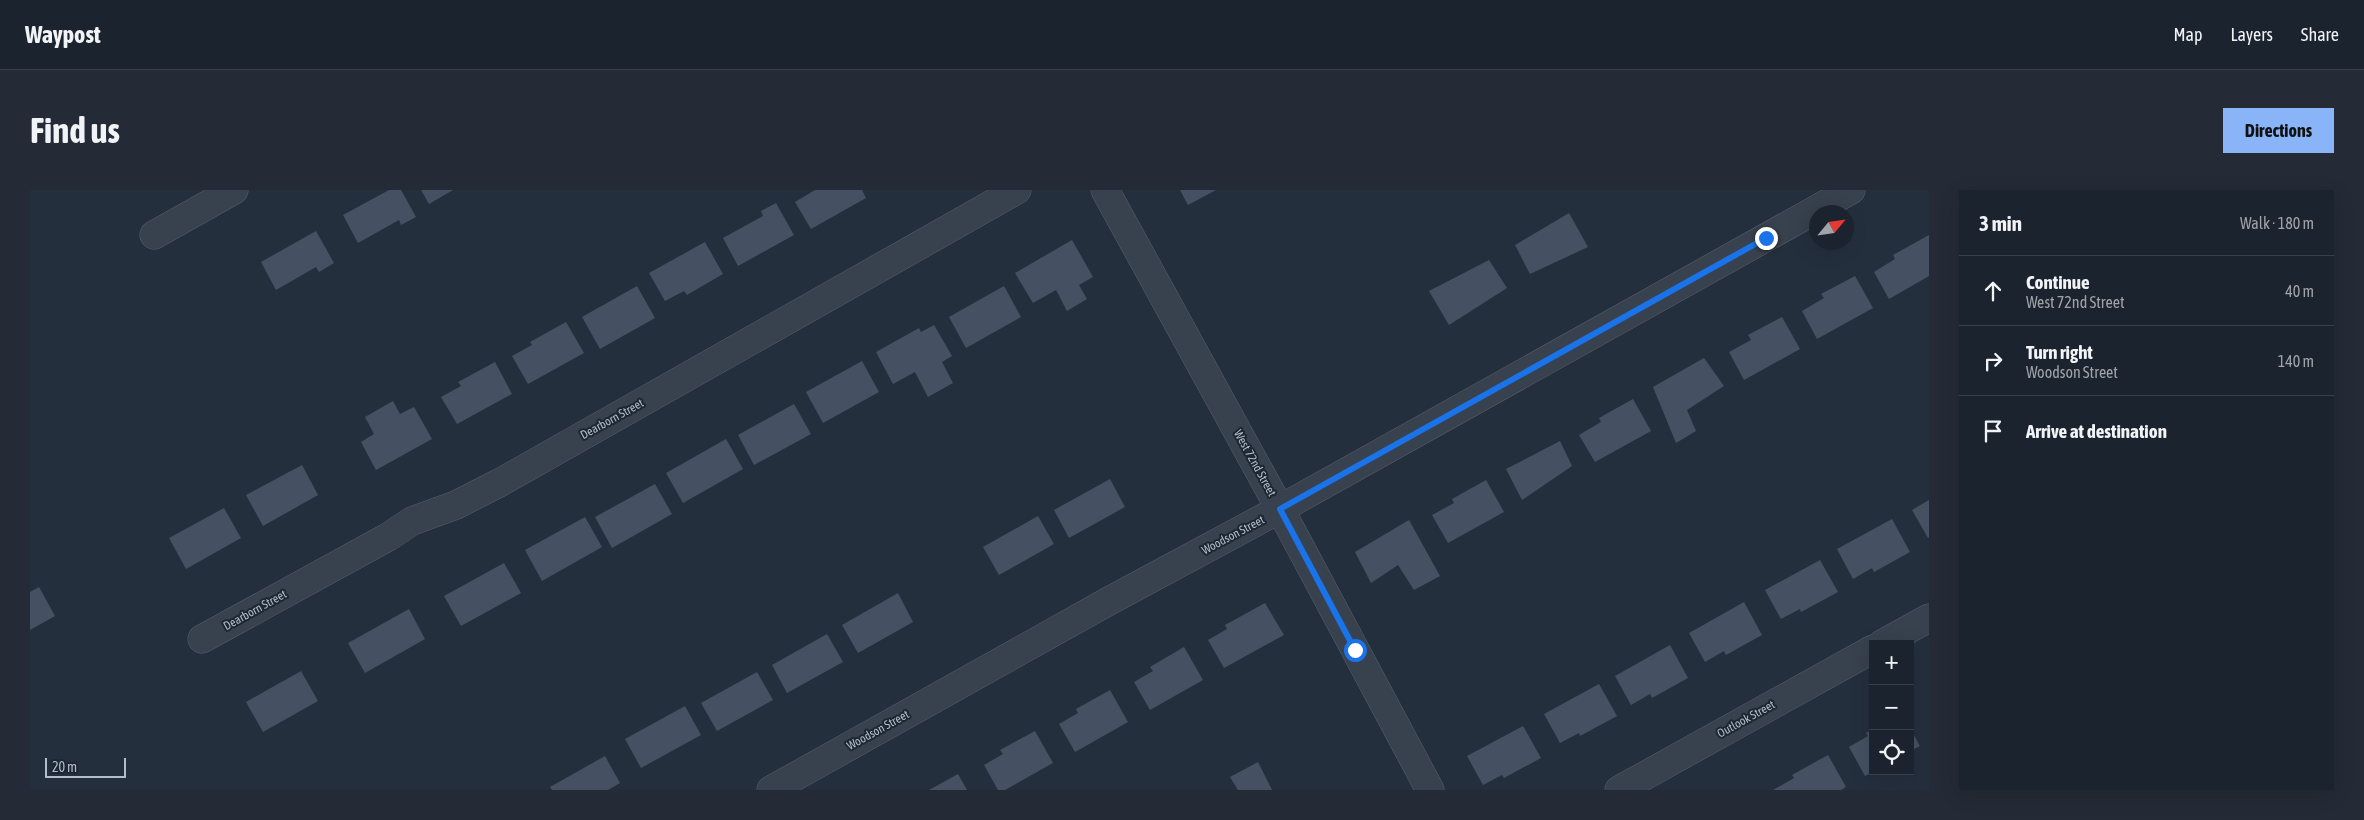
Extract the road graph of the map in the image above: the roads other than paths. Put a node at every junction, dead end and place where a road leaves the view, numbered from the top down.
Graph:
1 (234, 190) edge
2 (1017, 190) edge
3 (1105, 190) edge
4 (1851, 190) edge
5 (154, 235) dead end
6 (1280, 509) junction
7 (1929, 618) edge
8 (202, 639) dead end
9 (1889, 640) edge
10 (1869, 651) edge
11 (770, 790) edge
12 (1430, 790) edge
13 (1619, 790) edge

1 - 5 street
2 - 8 street, Dearborn Street
3 - 6 street, West 72nd Street
4 - 6 street, Woodson Street
6 - 11 street, Woodson Street
6 - 12 street, West 72nd Street
7 - 9 street
10 - 13 street, Outlook Street

